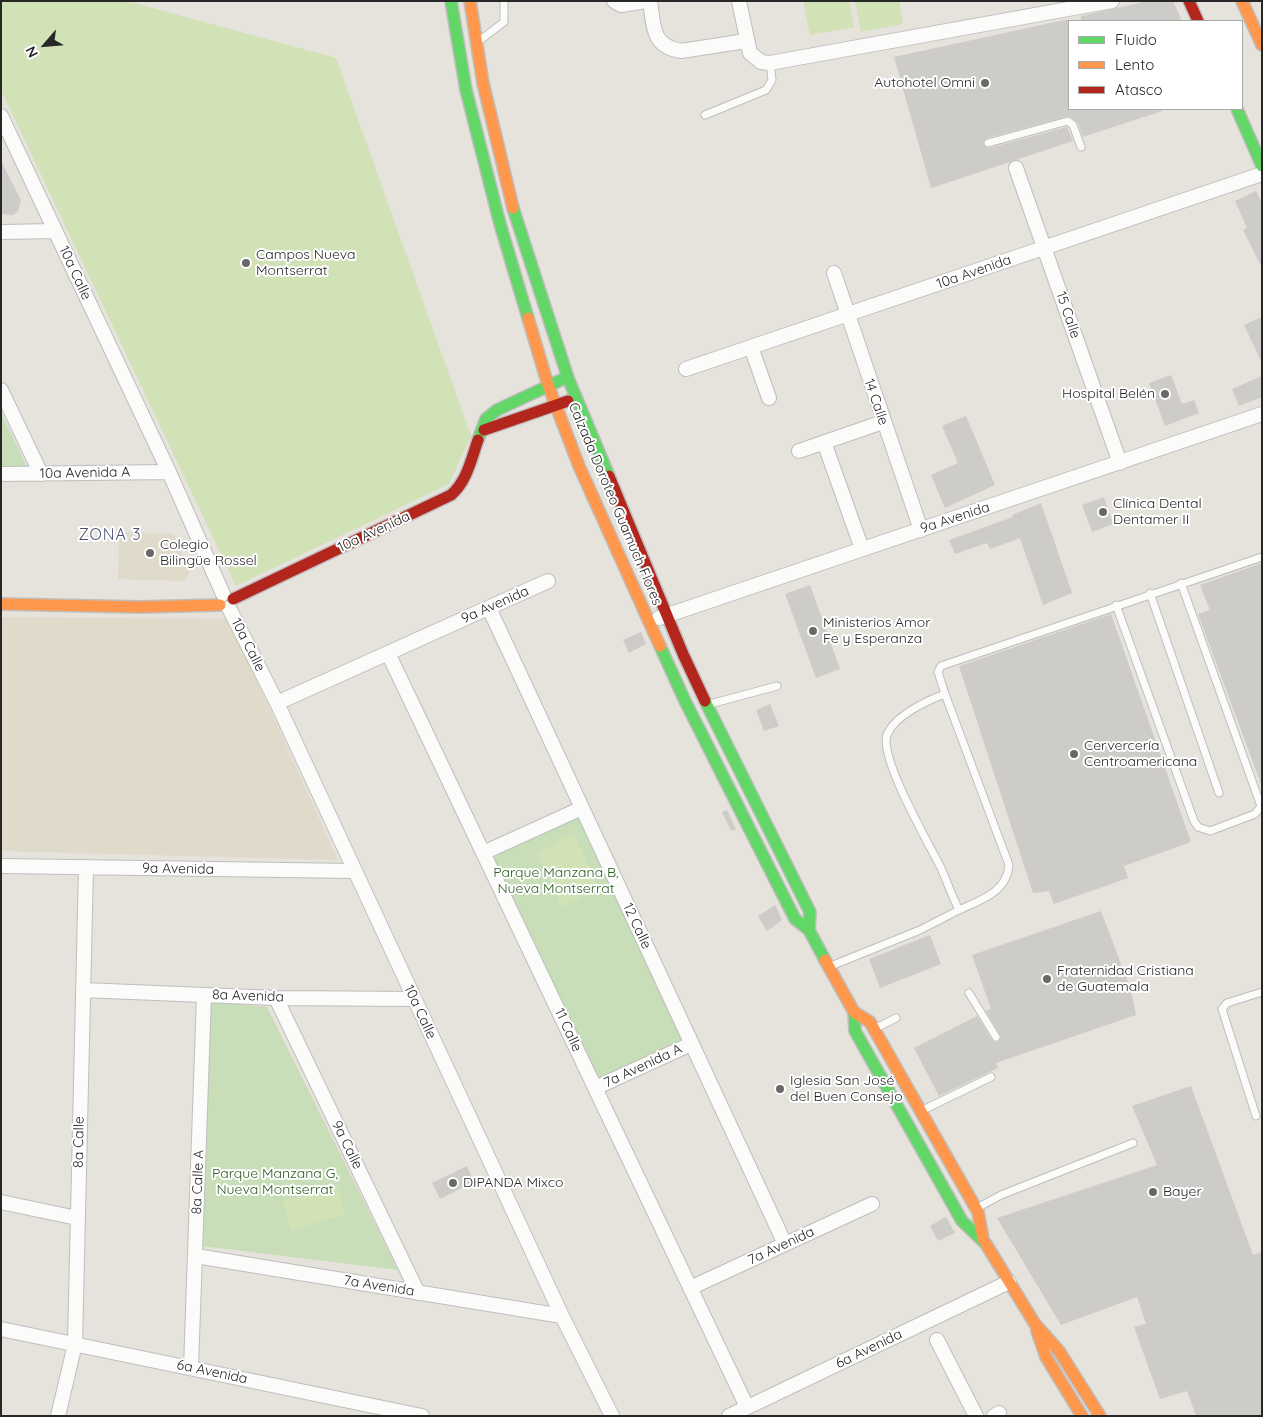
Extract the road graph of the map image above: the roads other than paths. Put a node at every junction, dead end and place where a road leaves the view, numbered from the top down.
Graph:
1 (451, 1) edge
2 (470, 1) edge
3 (504, 1) edge
4 (614, 1) edge
5 (646, 1) edge
6 (650, 1) edge
7 (739, 1) edge
8 (1112, 1) edge
9 (1189, 1) edge
10 (1242, 1) edge
11 (1198, 20) edge
12 (746, 41) junction
13 (476, 43) junction
14 (1262, 46) edge
15 (770, 63) junction
16 (481, 70) junction
17 (463, 72) junction
18 (1237, 110) edge
19 (705, 115) dead end
20 (1, 116) edge
21 (988, 143) dead end
22 (1081, 147) dead end
23 (1262, 166) edge
24 (1016, 168) dead end
25 (1262, 174) edge
26 (1, 232) edge
27 (56, 232) junction
28 (1044, 248) junction
29 (834, 273) dead end
30 (847, 314) junction
31 (751, 347) junction
32 (686, 369) dead end
33 (568, 378) junction
34 (548, 385) junction
35 (1, 390) edge
36 (769, 398) dead end
37 (576, 399) junction
38 (556, 405) junction
39 (1262, 414) edge
40 (883, 422) junction
41 (480, 432) junction
42 (824, 442) junction
43 (799, 451) dead end
44 (1120, 463) junction
45 (169, 472) junction
46 (1, 474) edge
47 (41, 474) junction
48 (921, 530) junction
49 (862, 549) junction
50 (1262, 557) edge
51 (548, 581) dead end
52 (1181, 583) junction
53 (1150, 593) junction
54 (225, 601) junction
55 (1, 604) edge
56 (1116, 605) junction
57 (489, 608) junction
58 (667, 614) junction
59 (649, 622) junction
60 (388, 653) junction
61 (777, 686) dead end
62 (945, 694) junction
63 (277, 703) junction
64 (707, 705) junction
65 (1219, 793) dead end
66 (582, 808) junction
67 (483, 853) junction
68 (1, 866) edge
69 (86, 867) junction
70 (355, 871) junction
71 (959, 910) junction
72 (809, 930) junction
73 (830, 966) junction
74 (83, 990) junction
75 (1262, 992) edge
76 (969, 993) dead end
77 (204, 995) junction
78 (276, 998) junction
79 (414, 999) junction
80 (854, 1012) junction
81 (896, 1018) dead end
82 (874, 1029) junction
83 (996, 1037) dead end
84 (692, 1044) junction
85 (991, 1077) dead end
86 (595, 1088) junction
87 (920, 1111) junction
88 (1256, 1116) dead end
89 (1133, 1143) dead end
90 (1, 1202) edge
91 (872, 1204) dead end
92 (976, 1208) junction
93 (78, 1218) junction
94 (983, 1239) junction
95 (785, 1244) junction
96 (196, 1256) junction
97 (1009, 1282) junction
98 (690, 1288) junction
99 (418, 1292) junction
100 (562, 1316) junction
101 (1035, 1324) junction
102 (1, 1329) edge
103 (937, 1340) dead end
104 (74, 1344) junction
105 (192, 1368) junction
106 (747, 1407) junction
107 (58, 1416) edge
108 (422, 1416) edge
109 (612, 1416) edge
110 (729, 1416) edge
111 (976, 1416) edge
112 (1082, 1416) edge
113 (1100, 1416) edge

1 - 17 main road, Calzada Doroteo Guamuch Flores
2 - 13 main road, Calzada Doroteo Guamuch Flores
3 - 13 lane
4 - 5 street
6 - 12 street
7 - 12 street
8 - 15 street
9 - 11 main road
10 - 14 main road
12 - 15 street
13 - 16 main road, Calzada Doroteo Guamuch Flores
15 - 19 lane
16 - 17 main road
16 - 33 main road, Calzada Doroteo Guamuch Flores
17 - 34 main road, Calzada Doroteo Guamuch Flores
18 - 23 main road
20 - 27 street, 10a Calle
21 - 22 lane
24 - 28 street, 15 Calle
25 - 28 street, 10a Avenida
26 - 27 street
27 - 45 street, 10a Calle
28 - 30 street, 10a Avenida
28 - 44 street, 15 Calle
29 - 30 street, 14 Calle
30 - 31 street, 10a Avenida
30 - 40 street, 14 Calle
31 - 32 street, 10a Avenida
31 - 36 street
33 - 34 main road, 10a Avenida
33 - 37 main road, Calzada Doroteo Guamuch Flores
34 - 38 main road, Calzada Doroteo Guamuch Flores
34 - 41 main road, 10a Avenida
35 - 47 street
37 - 38 main road
37 - 58 main road, Calzada Doroteo Guamuch Flores
38 - 41 main road
38 - 59 main road, Calzada Doroteo Guamuch Flores
39 - 44 street, 9a Avenida
40 - 42 street
40 - 48 street, 14 Calle
41 - 54 main road, 10a Avenida
42 - 43 street
42 - 49 street
44 - 48 street, 9a Avenida
45 - 47 street, 10a Avenida A
45 - 54 street, 10a Calle
46 - 47 street, 10a Avenida A
48 - 49 street, 9a Avenida
49 - 58 street, 9a Avenida
50 - 52 lane
51 - 57 street, 9a Avenida
52 - 53 lane
52 - 56 lane
53 - 56 lane
53 - 65 lane
54 - 55 main road, 10a Avenida
54 - 63 street, 10a Calle
56 - 62 lane
57 - 60 street, 9a Avenida
57 - 66 street, 12 Calle
58 - 59 street, 9a Avenida
58 - 64 main road, Calzada Doroteo Guamuch Flores
59 - 72 main road, Calzada Doroteo Guamuch Flores
60 - 63 street, 9a Avenida
60 - 67 street, 11 Calle
61 - 64 lane
62 - 71 lane
62 - 71 lane
63 - 70 street, 10a Calle
64 - 72 main road, Calzada Doroteo Guamuch Flores
66 - 67 street
66 - 84 street, 12 Calle
67 - 86 street, 11 Calle
68 - 69 street, 9a Avenida
69 - 70 street, 9a Avenida
69 - 74 street, 8a Calle
70 - 79 street, 10a Calle
71 - 73 lane
72 - 73 main road, Calzada Doroteo Guamuch Flores
73 - 80 main road, Calzada Doroteo Guamuch Flores
74 - 77 street, 8a Avenida
74 - 93 street, 8a Calle
75 - 88 lane
76 - 83 lane
77 - 78 street, 8a Avenida
77 - 96 street, 8a Calle A
78 - 79 street, 8a Avenida
78 - 99 street, 9a Calle
79 - 100 street, 10a Calle
80 - 82 main road, Calzada Doroteo Guamuch Flores
80 - 94 main road, Calzada Doroteo Guamuch Flores
81 - 82 lane
82 - 87 main road, Calzada Doroteo Guamuch Flores
84 - 86 street, 7a Avenida A
84 - 95 street, 12 Calle
85 - 87 lane
86 - 98 street, 11 Calle
87 - 92 main road, Calzada Doroteo Guamuch Flores
89 - 92 lane
90 - 93 street
91 - 95 street, 7a Avenida
92 - 94 main road, Calzada Doroteo Guamuch Flores
93 - 104 street, 8a Calle
94 - 97 main road, Calzada Doroteo Guamuch Flores
95 - 98 street, 7a Avenida
96 - 99 street, 7a Avenida
96 - 105 street, 8a Calle A
97 - 101 main road, Calzada Doroteo Guamuch Flores
97 - 106 street, 6a Avenida
98 - 106 street, 11 Calle
99 - 100 street, 7a Avenida
100 - 109 street, 10a Calle
101 - 112 main road, Calzada Doroteo Guamuch Flores
101 - 113 main road, Calzada Doroteo Guamuch Flores
102 - 104 street, 6a Avenida
103 - 111 street
104 - 105 street, 6a Avenida
104 - 107 street, 8a Calle
105 - 108 street, 6a Avenida
106 - 110 street, 6a Avenida

